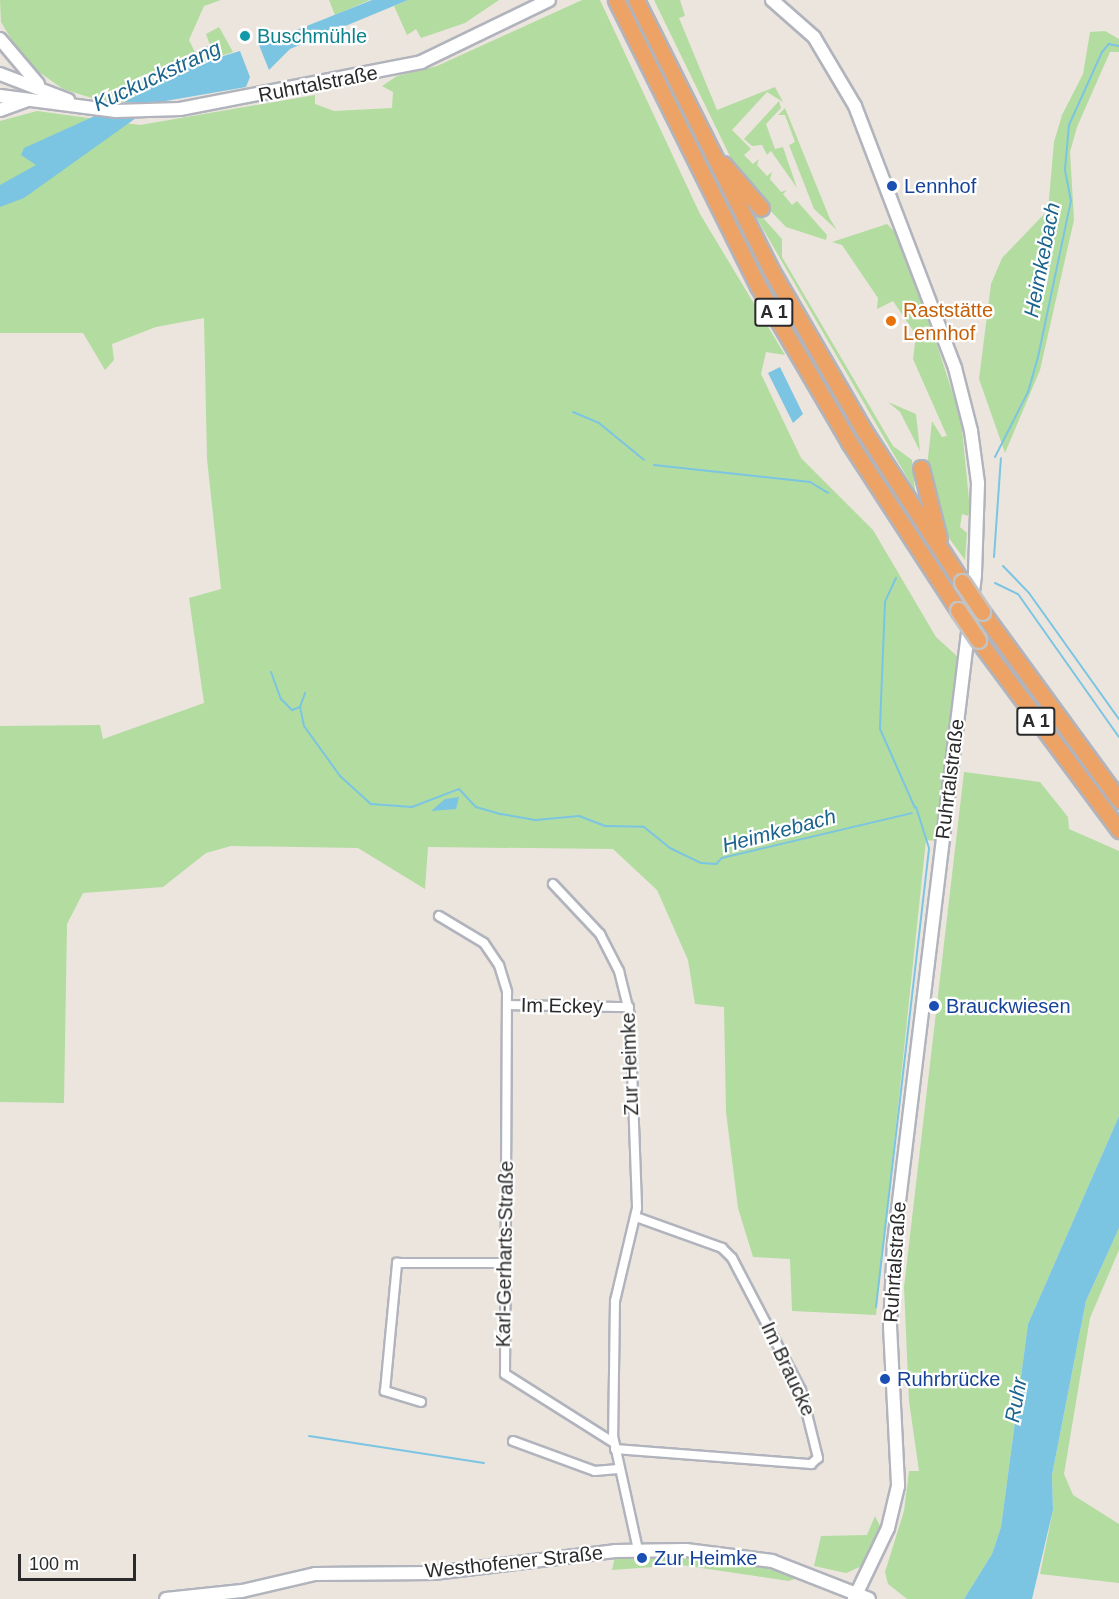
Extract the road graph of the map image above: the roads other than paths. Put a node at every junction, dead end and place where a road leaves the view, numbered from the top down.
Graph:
1 (549, 0) edge
2 (616, 0) edge
3 (636, 0) edge
4 (772, 0) edge
5 (0, 39) edge
6 (0, 74) edge
7 (43, 89) junction
8 (0, 96) edge
9 (32, 99) junction
10 (74, 103) junction
11 (687, 108) junction
12 (0, 110) edge
13 (761, 208) dead end
14 (921, 468) dead end
15 (947, 562) junction
16 (1119, 800) edge
17 (1119, 830) edge
18 (553, 884) dead end
19 (439, 916) dead end
20 (509, 1005) junction
21 (628, 1007) junction
22 (636, 1217) junction
23 (506, 1263) junction
24 (421, 1402) dead end
25 (513, 1441) dead end
26 (614, 1446) junction
27 (618, 1470) junction
28 (638, 1550) junction
29 (212, 1596) edge
30 (860, 1597) edge
31 (166, 1599) edge

1 - 10 main road, Ruhrtalstraße
2 - 17 highway, A 1, bridge
3 - 11 highway, A 1
4 - 30 main road, Ruhrtalstraße
5 - 7 main road
6 - 7 main road, Ruhrtalstraße
7 - 10 main road, Ruhrtalstraße
8 - 9 main road, Ruhrtalstraße
9 - 10 main road, Ruhrtalstraße
9 - 12 main road
11 - 13 highway
11 - 15 highway, A 1
14 - 15 highway
15 - 16 highway, A 1, bridge
18 - 21 street, Zur Heimke
19 - 20 street, Im Eckey
20 - 21 street, Im Eckey
20 - 23 street, Karl-Gerharts-Straße
21 - 22 street, Zur Heimke
22 - 26 street, Zur Heimke
22 - 26 street, Im Braucke
23 - 24 street
23 - 26 street, Karl-Gerharts-Straße
25 - 27 street
26 - 27 street, Zur Heimke
27 - 28 street, Zur Heimke
28 - 29 main road, Westhofener Straße
28 - 30 main road, Westhofener Straße
29 - 31 main road, Westhofener Straße

